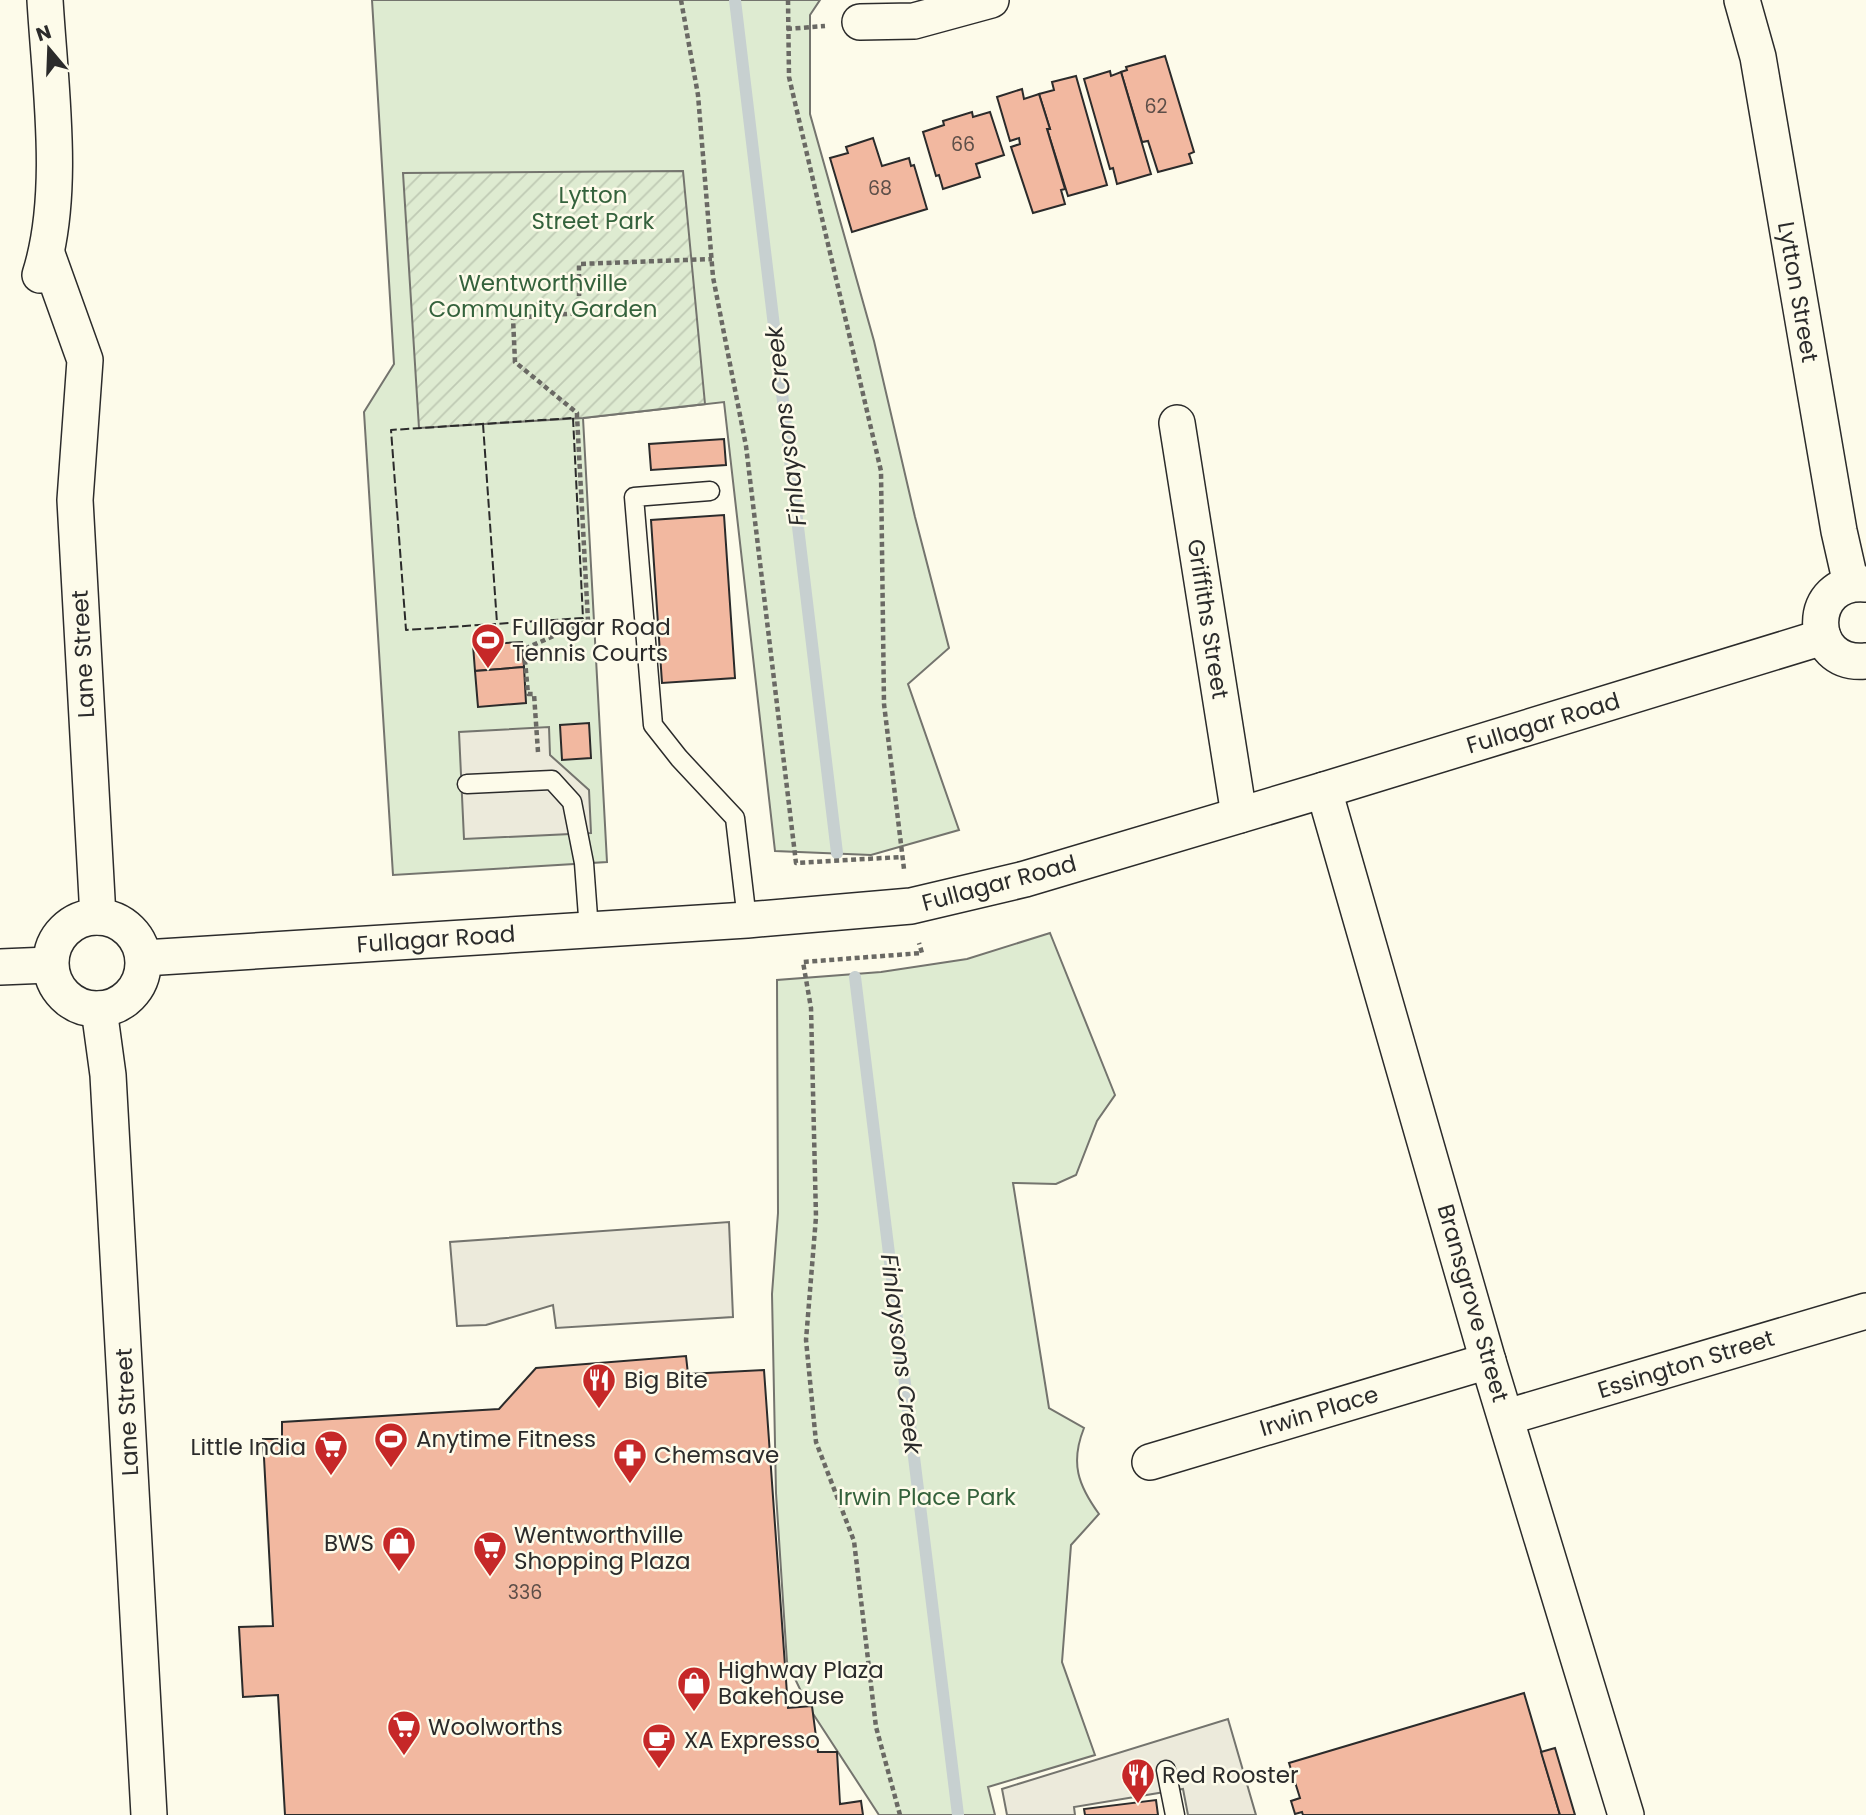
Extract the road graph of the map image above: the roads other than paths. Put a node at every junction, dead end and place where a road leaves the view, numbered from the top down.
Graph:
1 (45, 0) edge
2 (991, 0) edge
3 (1742, 0) edge
4 (860, 22) dead end
5 (1177, 423) dead end
6 (710, 491) dead end
7 (1859, 584) edge
8 (1823, 637) junction
9 (1866, 661) edge
10 (467, 784) dead end
11 (1324, 790) junction
12 (1239, 815) junction
13 (98, 917) junction
14 (747, 920) junction
15 (589, 930) junction
16 (145, 958) junction
17 (49, 965) junction
18 (0, 967) edge
19 (99, 1009) junction
20 (1866, 1311) edge
21 (1488, 1360) junction
22 (1507, 1418) junction
23 (1150, 1462) dead end
24 (1166, 1770) dead end
25 (149, 1815) edge
26 (1175, 1815) edge
27 (1626, 1815) edge

1 - 13 street, Lane Street
2 - 4 street
3 - 7 street, Lytton Street
5 - 12 street, Griffiths Street
6 - 14 lane
7 - 8 street
8 - 9 street
8 - 11 street, Fullagar Road
10 - 15 lane
11 - 12 street, Fullagar Road
11 - 21 street, Bransgrove Street
12 - 14 street, Fullagar Road
13 - 16 street
13 - 17 street
14 - 15 street, Fullagar Road
15 - 16 street, Fullagar Road
16 - 19 street
17 - 18 street
17 - 19 street
19 - 25 street, Lane Street
20 - 22 street, Essington Street
21 - 22 street, Bransgrove Street
21 - 23 street, Irwin Place
22 - 27 street, Bransgrove Street
24 - 26 lane

